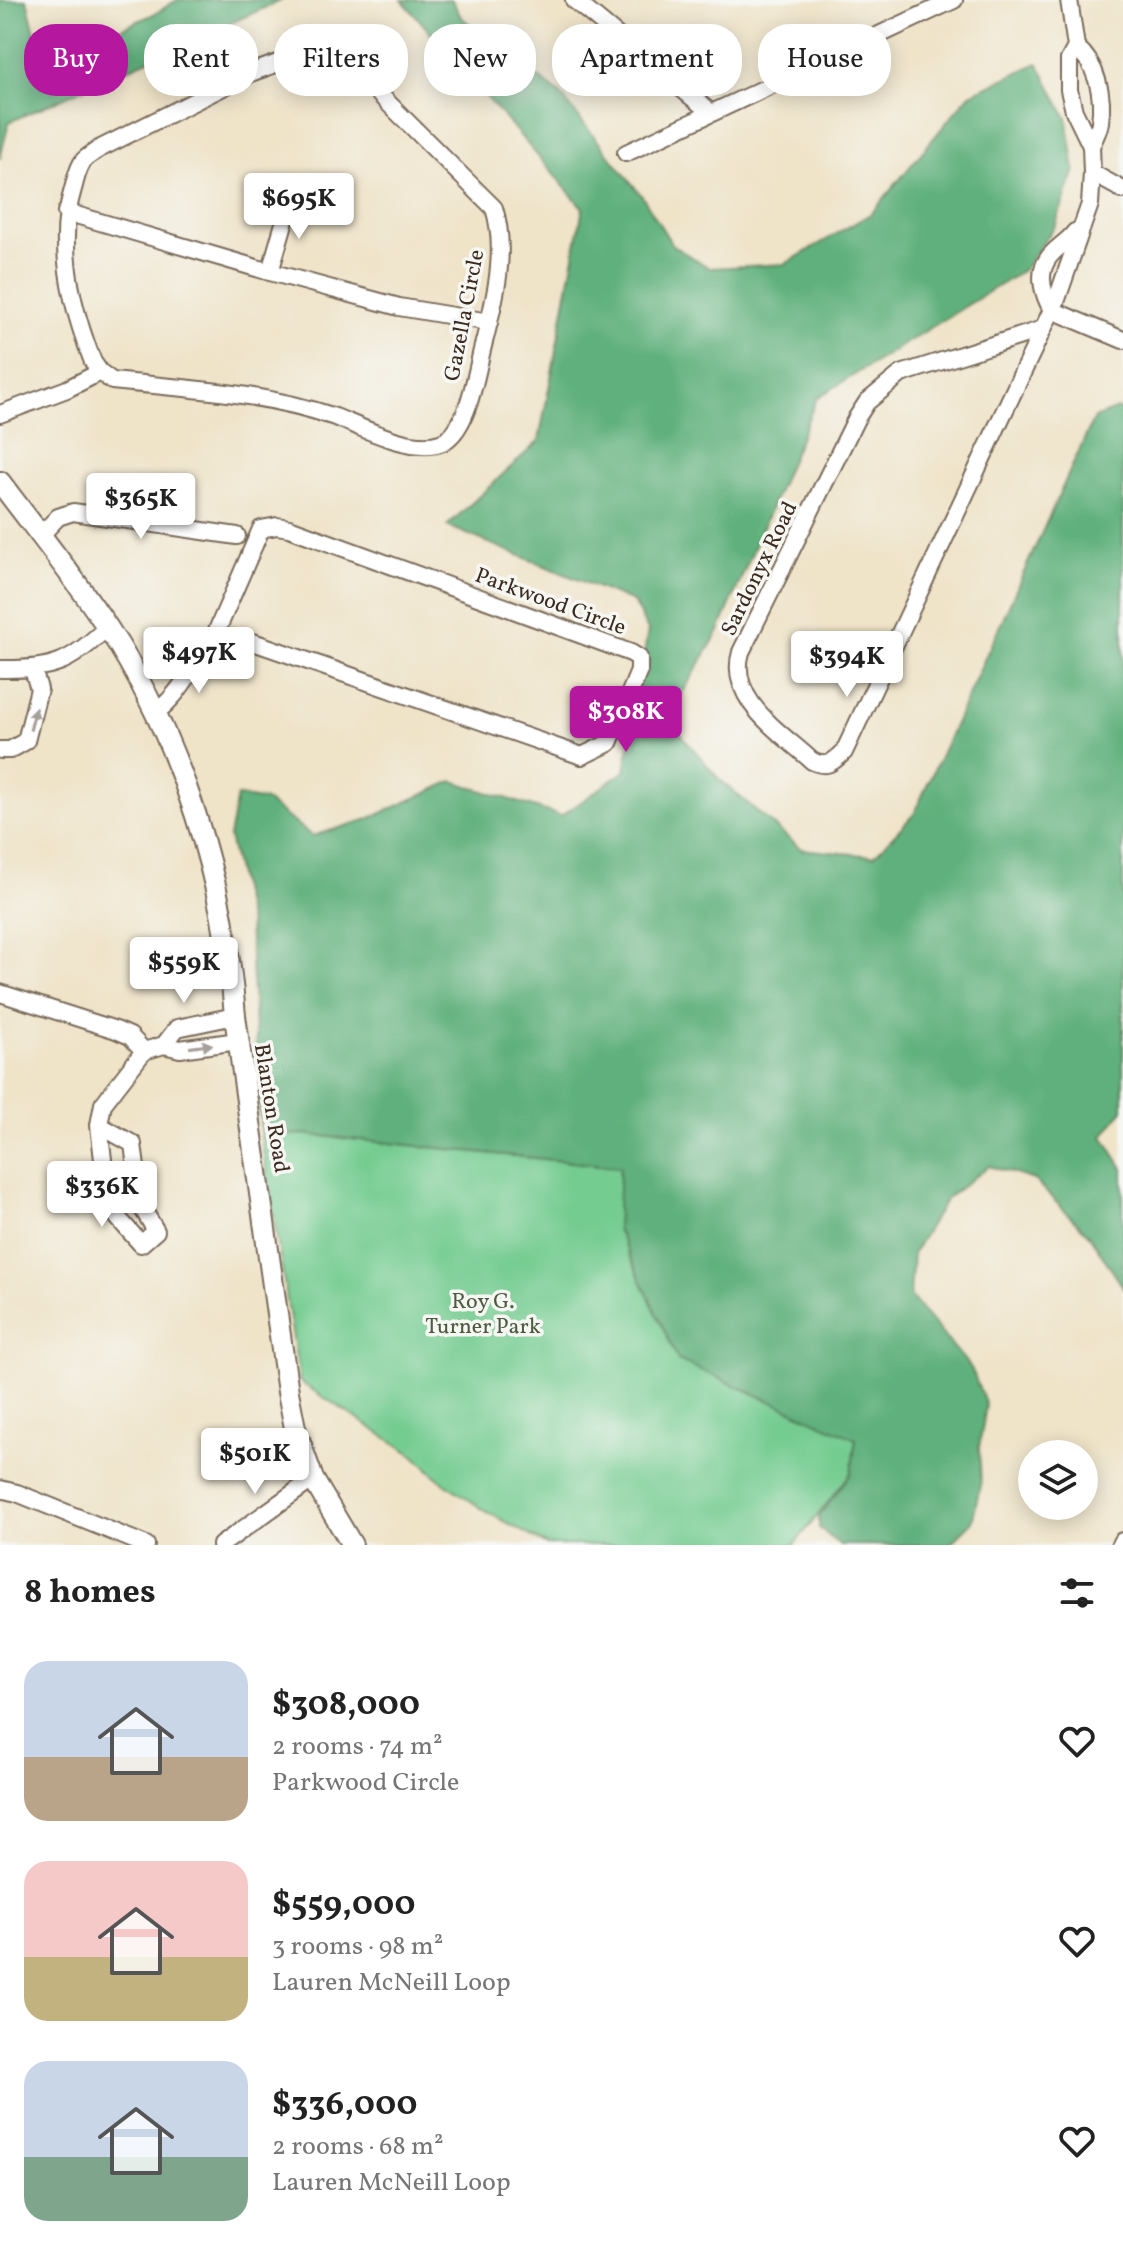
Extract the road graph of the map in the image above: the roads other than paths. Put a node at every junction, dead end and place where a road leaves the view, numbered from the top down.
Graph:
1 (574, 0) edge
2 (954, 0) edge
3 (1069, 0) edge
4 (1076, 47) junction
5 (274, 64) edge
6 (381, 96) edge
7 (710, 112) junction
8 (1091, 146) junction
9 (626, 153) dead end
10 (1092, 173) junction
11 (1123, 190) edge
12 (291, 199) dead end
13 (66, 212) junction
14 (270, 272) junction
15 (1052, 310) junction
16 (489, 322) junction
17 (1043, 329) junction
18 (1123, 340) edge
19 (100, 372) junction
20 (0, 414) edge
21 (0, 482) edge
22 (41, 535) junction
23 (237, 536) dead end
24 (107, 627) junction
25 (212, 642) junction
26 (0, 669) edge
27 (33, 670) junction
28 (155, 713) junction
29 (0, 750) edge
30 (0, 993) edge
31 (235, 1016) junction
32 (238, 1041) junction
33 (164, 1045) junction
34 (144, 1051) junction
35 (99, 1125) junction
36 (313, 1479) junction
37 (0, 1489) edge
38 (146, 1545) edge
39 (221, 1545) edge
40 (352, 1545) edge

1 - 7 street
2 - 7 street
3 - 4 street, Sardonyx Road
4 - 8 street, Sardonyx Road
4 - 8 street, Sardonyx Road
5 - 13 street
6 - 16 street, Gazella Circle
7 - 9 street
8 - 10 street, Sardonyx Road
10 - 11 street
10 - 15 street, Sardonyx Road
12 - 14 street
13 - 14 street
13 - 19 street
14 - 16 street
15 - 17 street, Sardonyx Road
15 - 18 street
16 - 19 street, Gazella Circle
17 - 17 street, Sardonyx Road
19 - 20 street
21 - 22 street, Blanton Road
22 - 23 street
22 - 24 street, Blanton Road
24 - 27 street
24 - 28 street, Blanton Road
25 - 25 street, Parkwood Circle
25 - 28 street, Parkwood Circle
26 - 27 street
29 -> 27 street
28 - 31 street, Blanton Road
30 - 34 street
31 - 32 street, Blanton Road
31 - 33 street
33 -> 32 street
32 - 36 street, Blanton Road
33 - 34 street
34 - 35 street
35 - 35 street
36 - 39 street
36 - 40 street, Blanton Road
37 - 38 street

